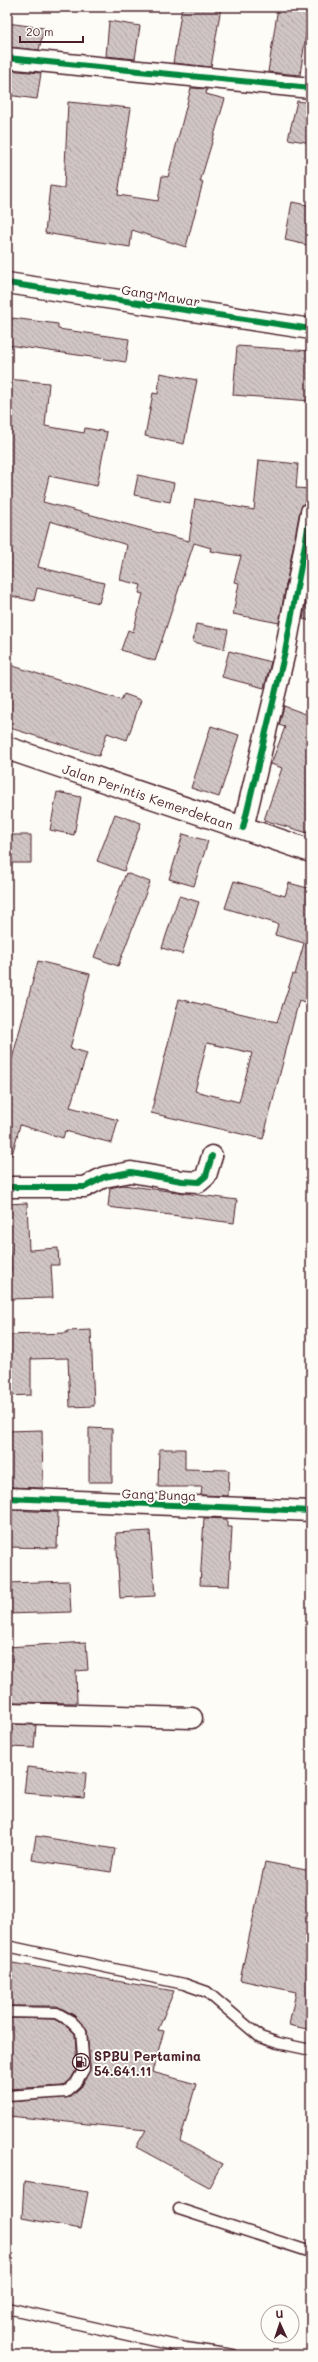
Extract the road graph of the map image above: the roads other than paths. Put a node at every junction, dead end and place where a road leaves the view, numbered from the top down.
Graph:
1 (7, 58) edge
2 (311, 88) edge
3 (7, 283) edge
4 (311, 329) edge
5 (311, 512) edge
6 (7, 748) edge
7 (243, 828) junction
8 (311, 851) edge
9 (212, 1156) dead end
10 (7, 1187) edge
11 (7, 1498) edge
12 (311, 1511) edge
13 (7, 1713) edge
14 (192, 1718) dead end
15 (7, 1946) edge
16 (7, 2012) edge
17 (311, 2050) edge
18 (7, 2096) edge
19 (179, 2208) dead end
20 (311, 2252) edge
21 (7, 2308) edge
22 (233, 2355) edge

1 - 2 street
3 - 4 street, Gang Mawar
5 - 7 street
6 - 7 main road, Jalan Perintis Kemerdekaan
7 - 8 main road, Jalan Perintis Kemerdekaan
9 - 10 street
11 - 12 street, Gang Bunga
13 - 14 street
15 - 17 lane
16 - 18 lane
19 - 20 lane
21 - 22 lane

